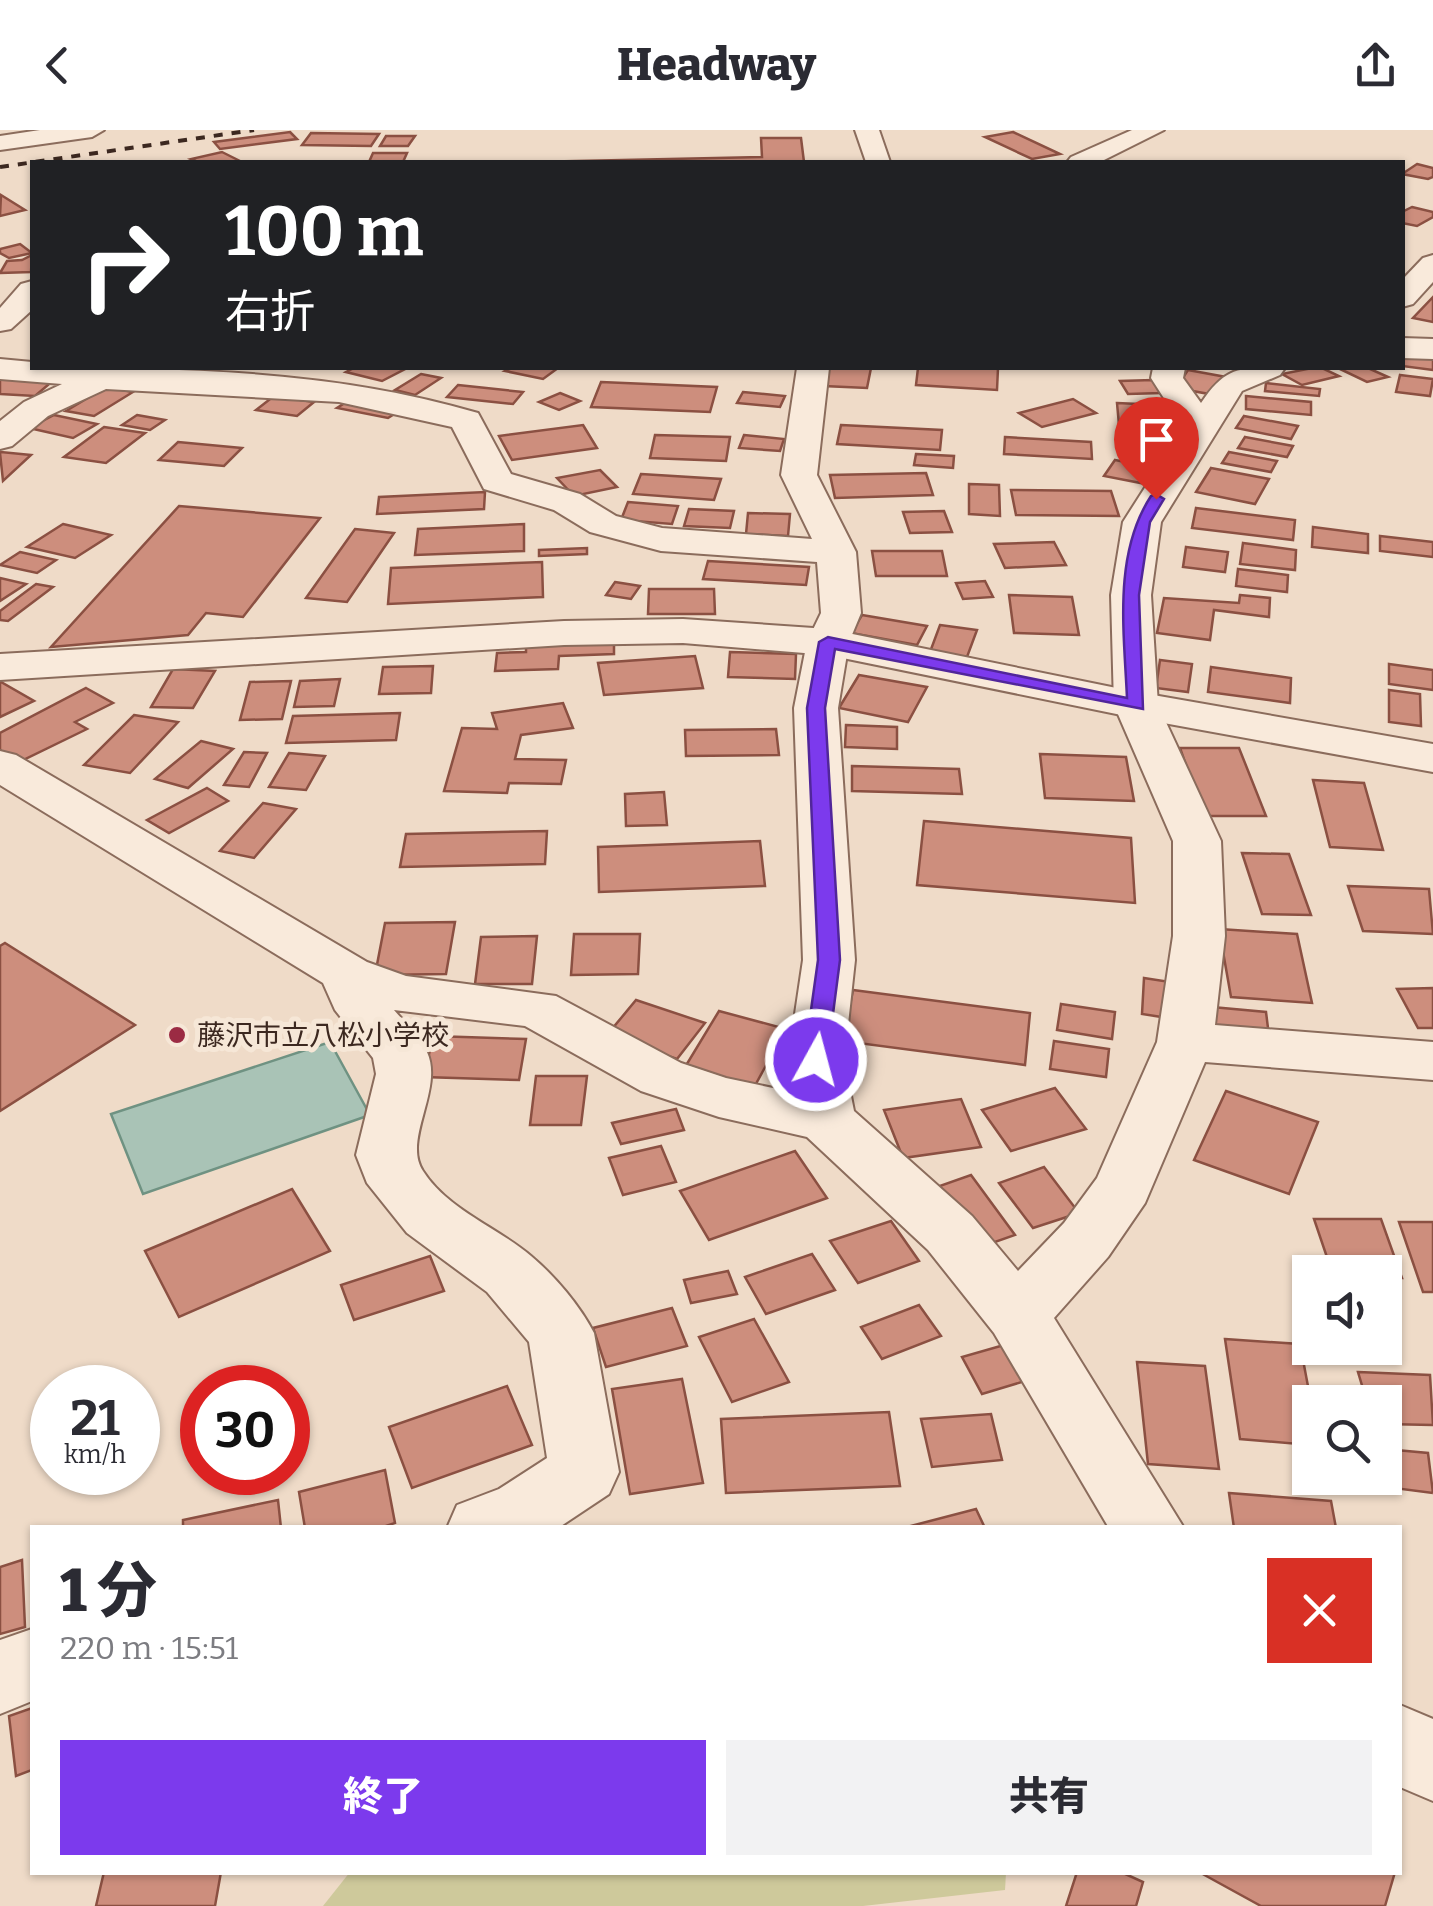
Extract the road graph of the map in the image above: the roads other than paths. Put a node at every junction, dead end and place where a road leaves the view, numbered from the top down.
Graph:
1 (92, 130) edge
2 (867, 130) edge
3 (1152, 130) edge
4 (0, 143) edge
5 (877, 160) edge
6 (1094, 160) edge
7 (1433, 264) edge
8 (30, 293) edge
9 (1405, 295) edge
10 (0, 322) edge
11 (1405, 348) edge
12 (1433, 350) edge
13 (0, 369) edge
14 (129, 370) edge
15 (813, 370) edge
16 (1169, 370) edge
17 (1264, 370) edge
18 (99, 378) junction
19 (1202, 430) junction
20 (0, 439) edge
21 (836, 552) junction
22 (828, 642) junction
23 (0, 667) edge
24 (1136, 705) junction
25 (1433, 758) edge
26 (0, 765) edge
27 (348, 974) junction
28 (1185, 1042) junction
29 (1433, 1060) edge
30 (826, 1120) junction
31 (1017, 1315) junction
32 (491, 1525) edge
33 (1146, 1525) edge
34 (30, 1665) edge
35 (0, 1677) edge
36 (1402, 1745) edge
37 (1433, 1761) edge

1 - 4 street
2 - 5 street
3 - 6 street
7 - 9 street
8 - 10 street
11 - 12 street
13 - 18 street
14 - 18 street
15 - 21 street
16 - 19 street
17 - 19 street
18 - 20 street
18 - 21 street
19 - 24 street
21 - 22 street
22 - 23 street
22 - 24 street
22 - 30 street
24 - 25 street
24 - 28 street
26 - 27 street
27 - 30 street
27 - 32 street
28 - 29 street
28 - 31 street
30 - 31 street
31 - 33 street
34 - 35 street
36 - 37 street

